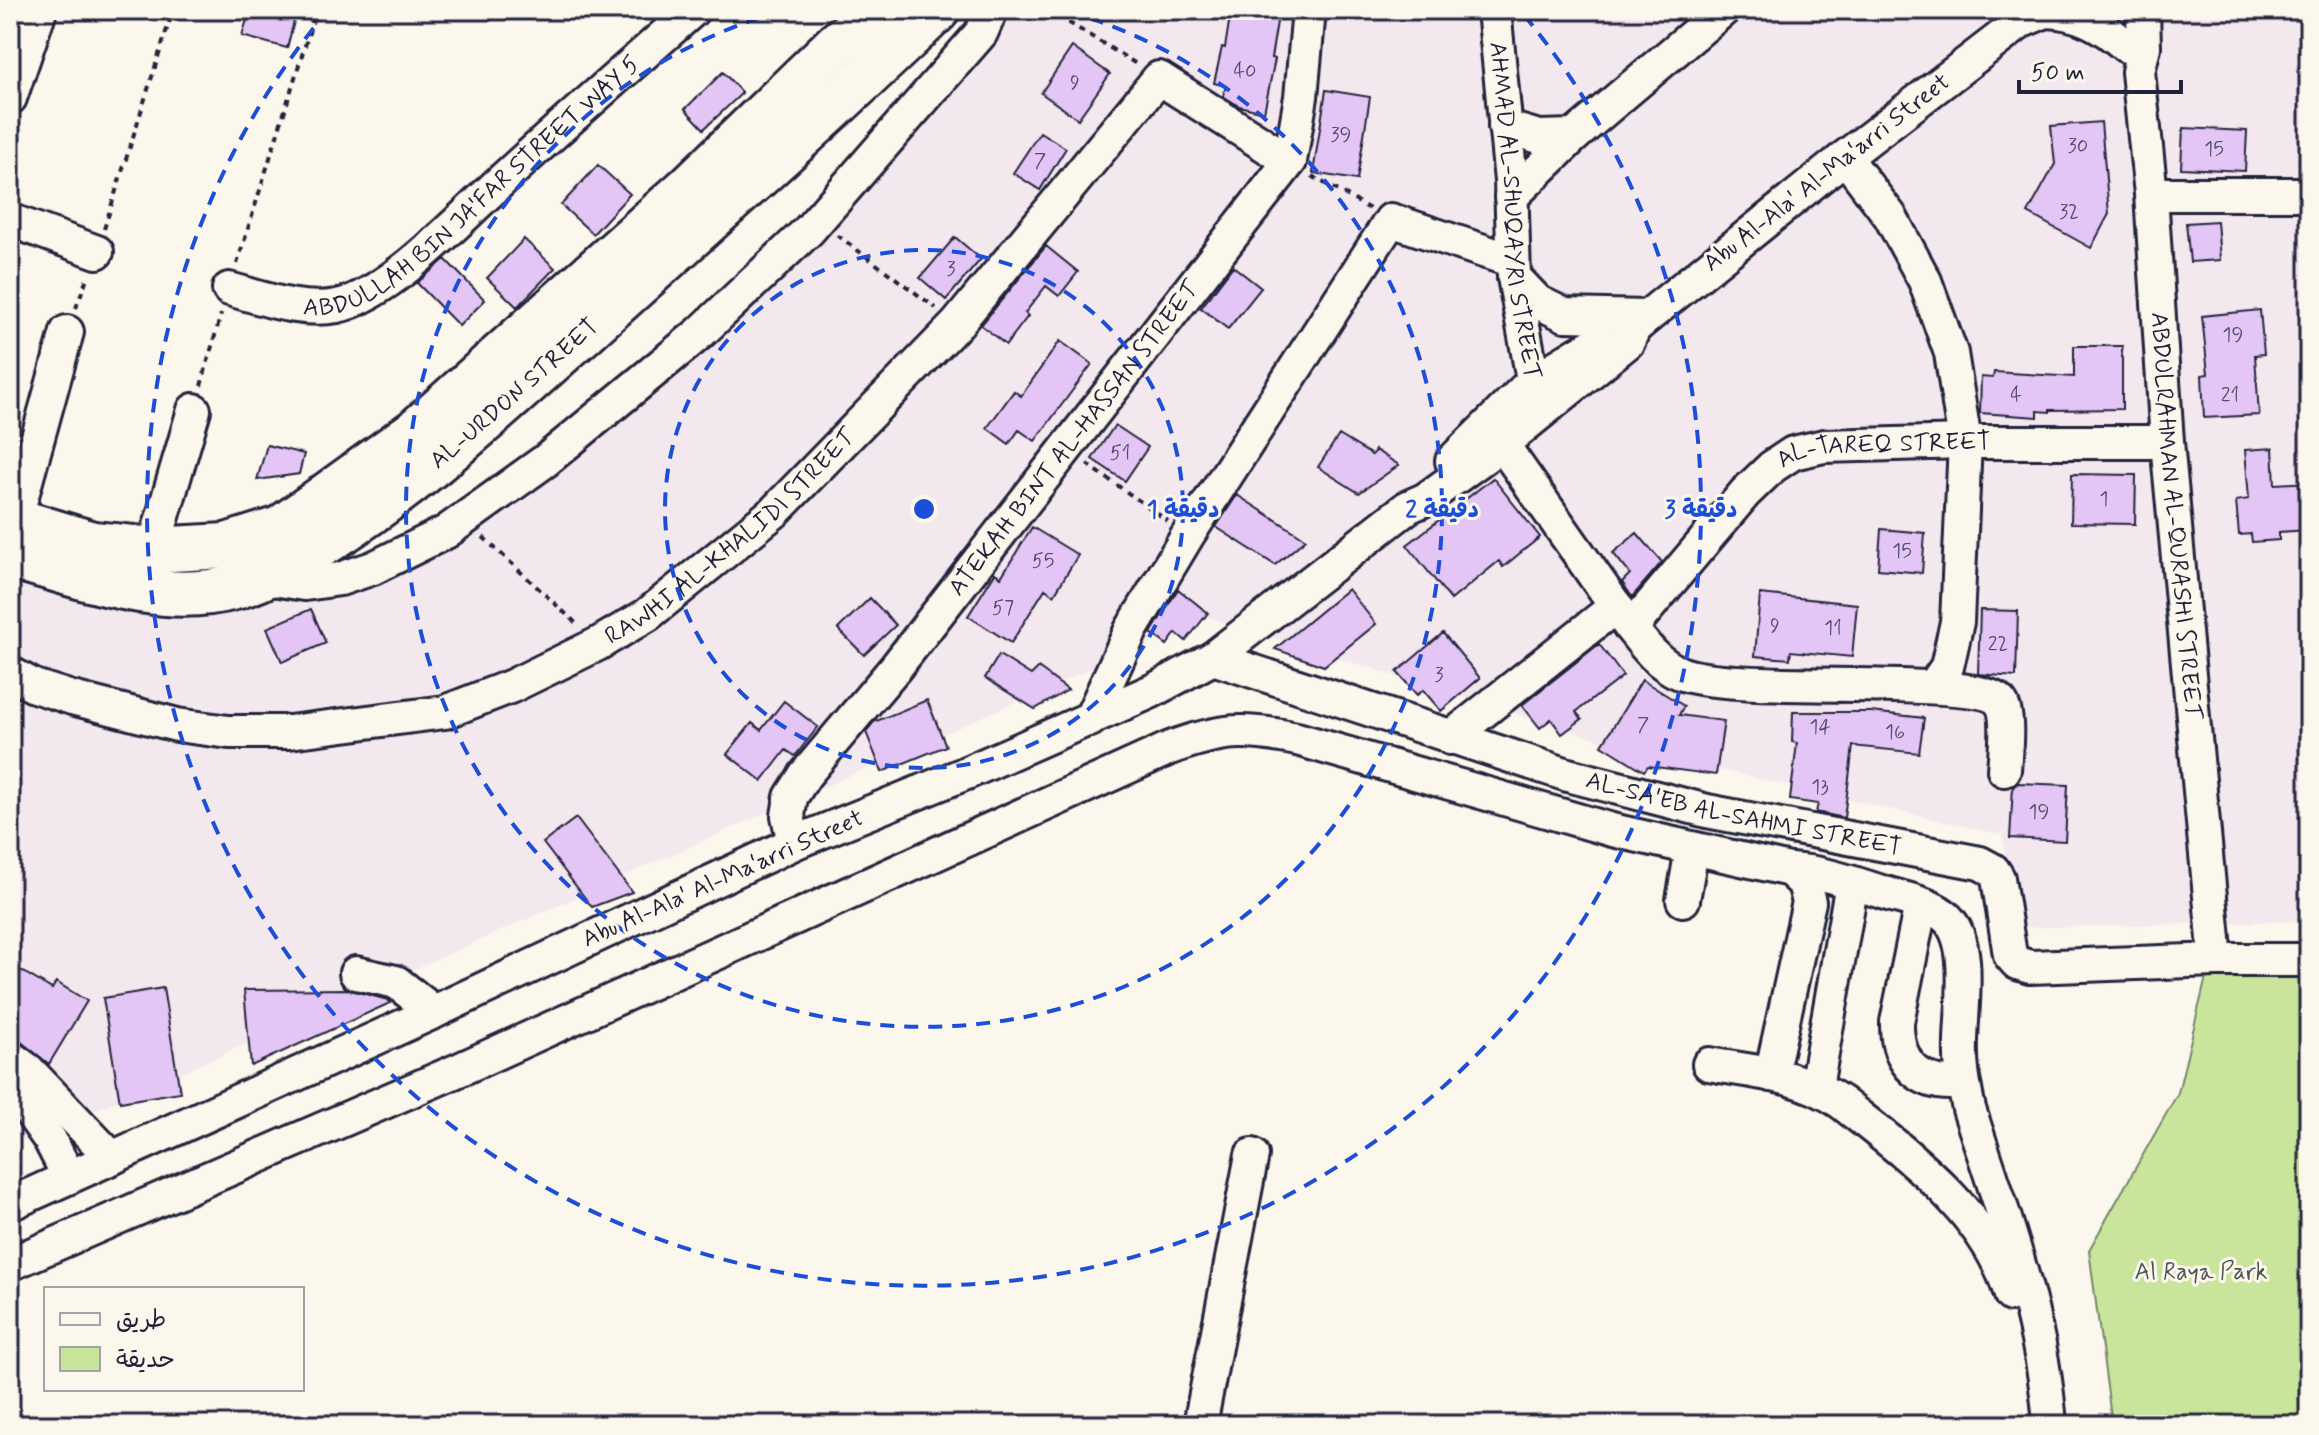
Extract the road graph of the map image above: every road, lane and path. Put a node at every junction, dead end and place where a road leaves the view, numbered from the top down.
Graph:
1 (40, 10) edge
2 (173, 10) edge
3 (316, 10) edge
4 (693, 10) edge
5 (878, 10) edge
6 (937, 10) edge
7 (991, 10) edge
8 (1048, 10) edge
9 (1309, 10) edge
10 (1494, 10) edge
11 (1683, 10) edge
12 (1723, 10) edge
13 (2125, 10) edge
14 (2143, 10) edge
15 (2036, 13) edge
16 (1683, 44) junction
17 (2132, 59) junction
18 (1159, 78) junction
19 (10, 98) edge
20 (1505, 127) junction
21 (1574, 136) junction
22 (1845, 157) junction
23 (1290, 161) junction
24 (2151, 194) junction
25 (2300, 195) edge
26 (1511, 197) junction
27 (700, 203) junction
28 (10, 220) edge
29 (817, 220) junction
30 (1391, 220) junction
31 (97, 252) junction
32 (1513, 269) junction
33 (229, 289) junction
34 (1640, 323) junction
35 (957, 324) junction
36 (67, 332) joint
37 (1536, 396) junction
38 (194, 410) joint
39 (1965, 442) junction
40 (2167, 442) junction
41 (1502, 444) junction
42 (1066, 449) junction
43 (1408, 507) junction
44 (463, 519) junction
45 (12, 532) edge
46 (1188, 535) junction
47 (153, 550) junction
48 (260, 577) junction
49 (1623, 617) junction
50 (598, 644) junction
51 (1213, 658) junction
52 (10, 673) edge
53 (1933, 687) junction
54 (1090, 720) junction
55 (1450, 738) junction
56 (2004, 770) dead end
57 (794, 843) junction
58 (1692, 849) junction
59 (1790, 870) junction
60 (1852, 883) junction
61 (1683, 900) dead end
62 (1921, 904) junction
63 (2216, 960) junction
64 (2309, 960) edge
65 (356, 973) dead end
66 (434, 1012) junction
67 (1709, 1064) dead end
68 (13, 1072) edge
69 (1771, 1075) junction
70 (1963, 1082) junction
71 (1816, 1087) junction
72 (1252, 1155) dead end
73 (112, 1158) junction
74 (69, 1177) junction
75 (10, 1204) edge
76 (10, 1264) edge
77 (1200, 1425) edge
78 (2030, 1425) edge
79 (2050, 1425) edge

1 - 19 street
2 - 31 path
3 - 33 path
4 - 33 street, ABDULLAH BIN JA'FAR STREET WAY 5
5 - 27 highway, AL-URDON STREET
6 - 27 highway, AL-URDON STREET
7 - 29 street
8 - 18 path
9 - 23 street, ATEKAH BINT AL-HASSAN STREET
10 - 20 street, AHMAD AL-SHUQAYRI STREET
11 - 16 street
12 - 16 street
13 - 17 street, ABDULRAHMAN AL-QURASHI STREET
14 - 17 street, ABDULRAHMAN AL-QURASHI STREET
15 - 17 street
15 - 22 street, Abu Al-Ala' Al-Maʻarri Street
16 - 21 street
17 - 24 street, ABDULRAHMAN AL-QURASHI STREET
18 - 23 street
18 - 35 street, RAWHI AL-KHALIDI STREET
20 - 21 street
20 - 26 street, AHMAD AL-SHUQAYRI STREET
21 - 26 street
22 - 34 street, Abu Al-Ala' Al-Maʻarri Street
22 - 39 street
23 - 30 path
23 - 42 street, ATEKAH BINT AL-HASSAN STREET
24 - 25 street
24 - 40 street, ABDULRAHMAN AL-QURASHI STREET
26 - 32 street, AHMAD AL-SHUQAYRI STREET
27 - 47 highway, AL-URDON STREET
27 - 48 highway, AL-URDON STREET
28 - 31 street
29 - 35 path
29 - 44 street
30 - 32 street
30 - 46 street
31 - 36 path
32 - 34 street
32 - 37 street, AHMAD AL-SHUQAYRI STREET
33 - 38 path
34 - 37 street, Abu Al-Ala' Al-Maʻarri Street
35 - 50 street, RAWHI AL-KHALIDI STREET
36 - 45 street
37 - 41 street, Abu Al-Ala' Al-Maʻarri Street
37 - 43 street, Abu Al-Ala' Al-Maʻarri Street
38 - 47 street
39 - 40 street, AL-TAREQ STREET
39 - 49 street, AL-TAREQ STREET
39 - 53 street
40 - 63 street, ABDULRAHMAN AL-QURASHI STREET
41 - 43 street, Abu Al-Ala' Al-Maʻarri Street
41 - 49 street
42 - 46 path
42 - 57 street, ATEKAH BINT AL-HASSAN STREET
43 - 51 street, Abu Al-Ala' Al-Maʻarri Street
44 - 48 street
44 - 50 path
45 - 47 highway, AL-URDON STREET
45 - 48 highway, AL-URDON STREET
46 - 54 street
49 - 53 street
49 - 55 street, AL-TAREQ STREET
50 - 52 street, RAWHI AL-KHALIDI STREET
51 - 54 street, Abu Al-Ala' Al-Maʻarri Street
51 - 55 street, AL-SA'EB AL-SAHMI STREET
53 - 56 street
54 - 57 street, Abu Al-Ala' Al-Maʻarri Street
55 - 63 street, AL-SA'EB AL-SAHMI STREET
57 - 66 street, Abu Al-Ala' Al-Maʻarri Street
58 - 59 street
58 - 61 street
58 - 76 street
59 - 60 street
59 - 69 street
60 - 62 street
60 - 71 street
62 - 70 street
62 - 70 street
63 - 64 street
65 - 66 street
66 - 73 street, Abu Al-Ala' Al-Maʻarri Street
67 - 69 street
68 - 73 street
68 - 74 street
69 - 71 street
70 - 79 street
71 - 78 street
72 - 77 street
73 - 74 street, Abu Al-Ala' Al-Maʻarri Street
74 - 75 street, Abu Al-Ala' Al-Maʻarri Street

